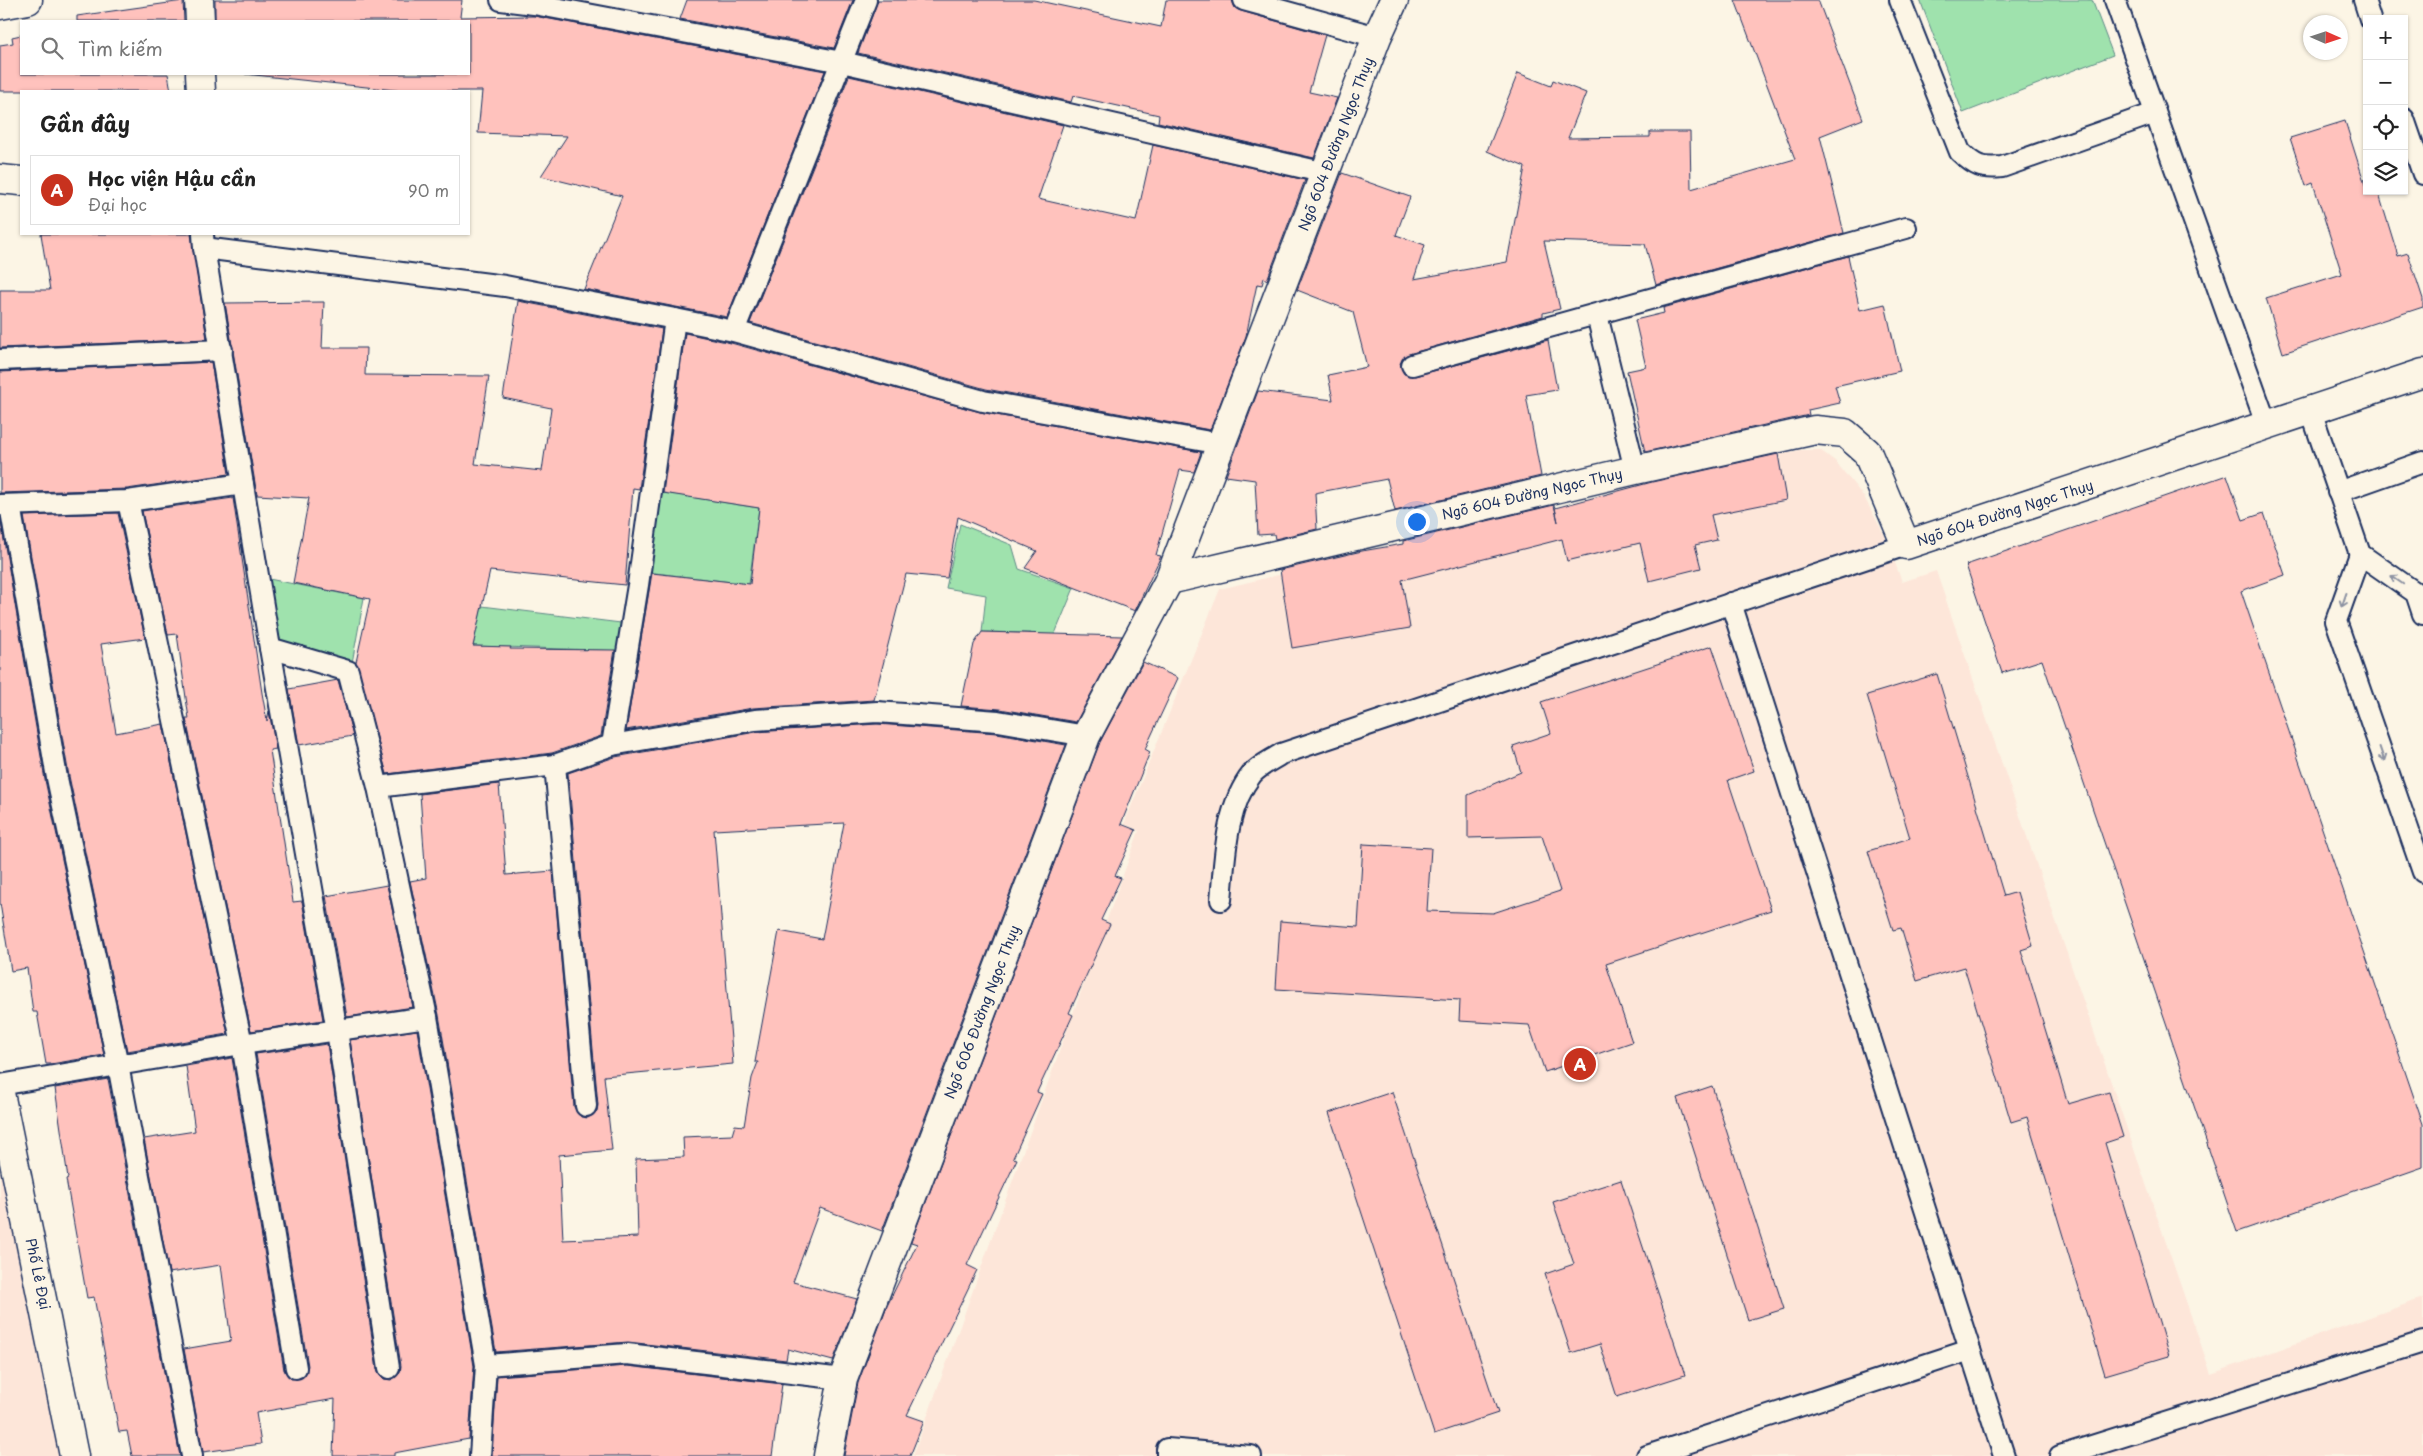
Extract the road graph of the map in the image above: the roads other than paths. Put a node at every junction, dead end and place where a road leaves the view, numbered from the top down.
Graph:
1 (28, 0) edge
2 (199, 0) edge
3 (501, 0) edge
4 (866, 0) edge
5 (1244, 0) edge
6 (1394, 0) edge
7 (1900, 0) edge
8 (2115, 0) edge
9 (2364, 0) edge
10 (0, 5) edge
11 (2369, 15) edge
12 (200, 20) edge
13 (1377, 37) junction
14 (842, 62) junction
15 (200, 75) edge
16 (201, 90) edge
17 (2155, 113) junction
18 (2408, 131) edge
19 (1326, 173) junction
20 (2423, 174) edge
21 (0, 179) edge
22 (20, 181) edge
23 (1906, 228) dead end
24 (203, 241) edge
25 (1597, 315) junction
26 (675, 319) junction
27 (734, 331) junction
28 (222, 350) junction
29 (0, 360) edge
30 (1412, 365) dead end
31 (2423, 373) edge
32 (2311, 410) junction
33 (2268, 426) junction
34 (1221, 444) junction
35 (2423, 462) edge
36 (1635, 470) junction
37 (243, 484) junction
38 (2338, 492) junction
39 (128, 501) junction
40 (5, 505) edge
41 (1906, 546) junction
42 (2360, 554) junction
43 (1169, 580) junction
44 (1731, 604) junction
45 (2423, 614) edge
46 (270, 648) junction
47 (1086, 736) junction
48 (612, 746) junction
49 (555, 765) junction
50 (378, 787) junction
51 (2423, 872) edge
52 (1221, 900) dead end
53 (428, 1017) junction
54 (337, 1032) junction
55 (242, 1044) junction
56 (118, 1064) junction
57 (0, 1085) edge
58 (0, 1093) edge
59 (586, 1106) dead end
60 (2423, 1342) edge
61 (1970, 1350) junction
62 (486, 1365) junction
63 (296, 1368) dead end
64 (388, 1368) dead end
65 (842, 1379) junction
66 (74, 1456) edge
67 (192, 1456) edge
68 (480, 1456) edge
69 (828, 1456) edge
70 (1167, 1456) edge
71 (1251, 1456) edge
72 (1647, 1456) edge
73 (2004, 1456) edge
74 (2060, 1456) edge

1 - 10 street
2 - 12 street
3 - 14 lane
4 - 14 lane
5 - 13 lane
6 - 13 street, Ngõ 604 Đường Ngọc Thụy
7 - 17 lane
8 - 17 lane
9 - 11 lane
13 - 19 street, Ngõ 604 Đường Ngọc Thụy
14 - 19 lane
14 - 27 lane
15 - 16 street
17 - 33 lane
18 - 20 lane
19 - 34 street, Ngõ 604 Đường Ngọc Thụy
21 - 22 street
23 - 25 lane
24 - 26 lane
24 - 28 lane
25 - 30 lane
25 - 36 lane
26 - 27 lane
26 - 48 lane
27 - 34 lane
28 - 29 lane
28 - 37 lane
31 - 32 street, Ngõ 604 Đường Ngọc Thụy
32 - 33 street, Ngõ 604 Đường Ngọc Thụy
32 - 38 lane
33 - 41 street, Ngõ 604 Đường Ngọc Thụy
34 - 43 street, Ngõ 604 Đường Ngọc Thụy
35 - 38 lane
36 - 41 street, Ngõ 604 Đường Ngọc Thụy
36 - 43 street, Ngõ 604 Đường Ngọc Thụy
37 - 39 lane
37 - 46 lane
38 - 42 lane
39 - 40 lane
39 - 55 lane
40 - 56 lane
41 - 44 lane
45 -> 42 lane
42 -> 51 lane
43 - 47 street, Ngõ 606 Đường Ngọc Thụy
44 - 52 lane
44 - 61 lane
46 - 50 lane
46 - 54 lane
47 - 48 lane
47 - 65 street, Ngõ 606 Đường Ngọc Thụy
48 - 49 lane
49 - 50 lane
49 - 59 lane
50 - 53 lane
53 - 54 lane
53 - 62 lane
54 - 55 lane
54 - 64 lane
55 - 56 lane
55 - 63 lane
56 - 57 lane
56 - 67 lane
58 - 66 street, Phố Lê Đại
60 - 74 lane
61 - 72 lane
61 - 73 lane
62 - 65 lane
62 - 68 lane
65 - 69 street, Ngõ 606 Đường Ngọc Thụy
70 - 71 lane

